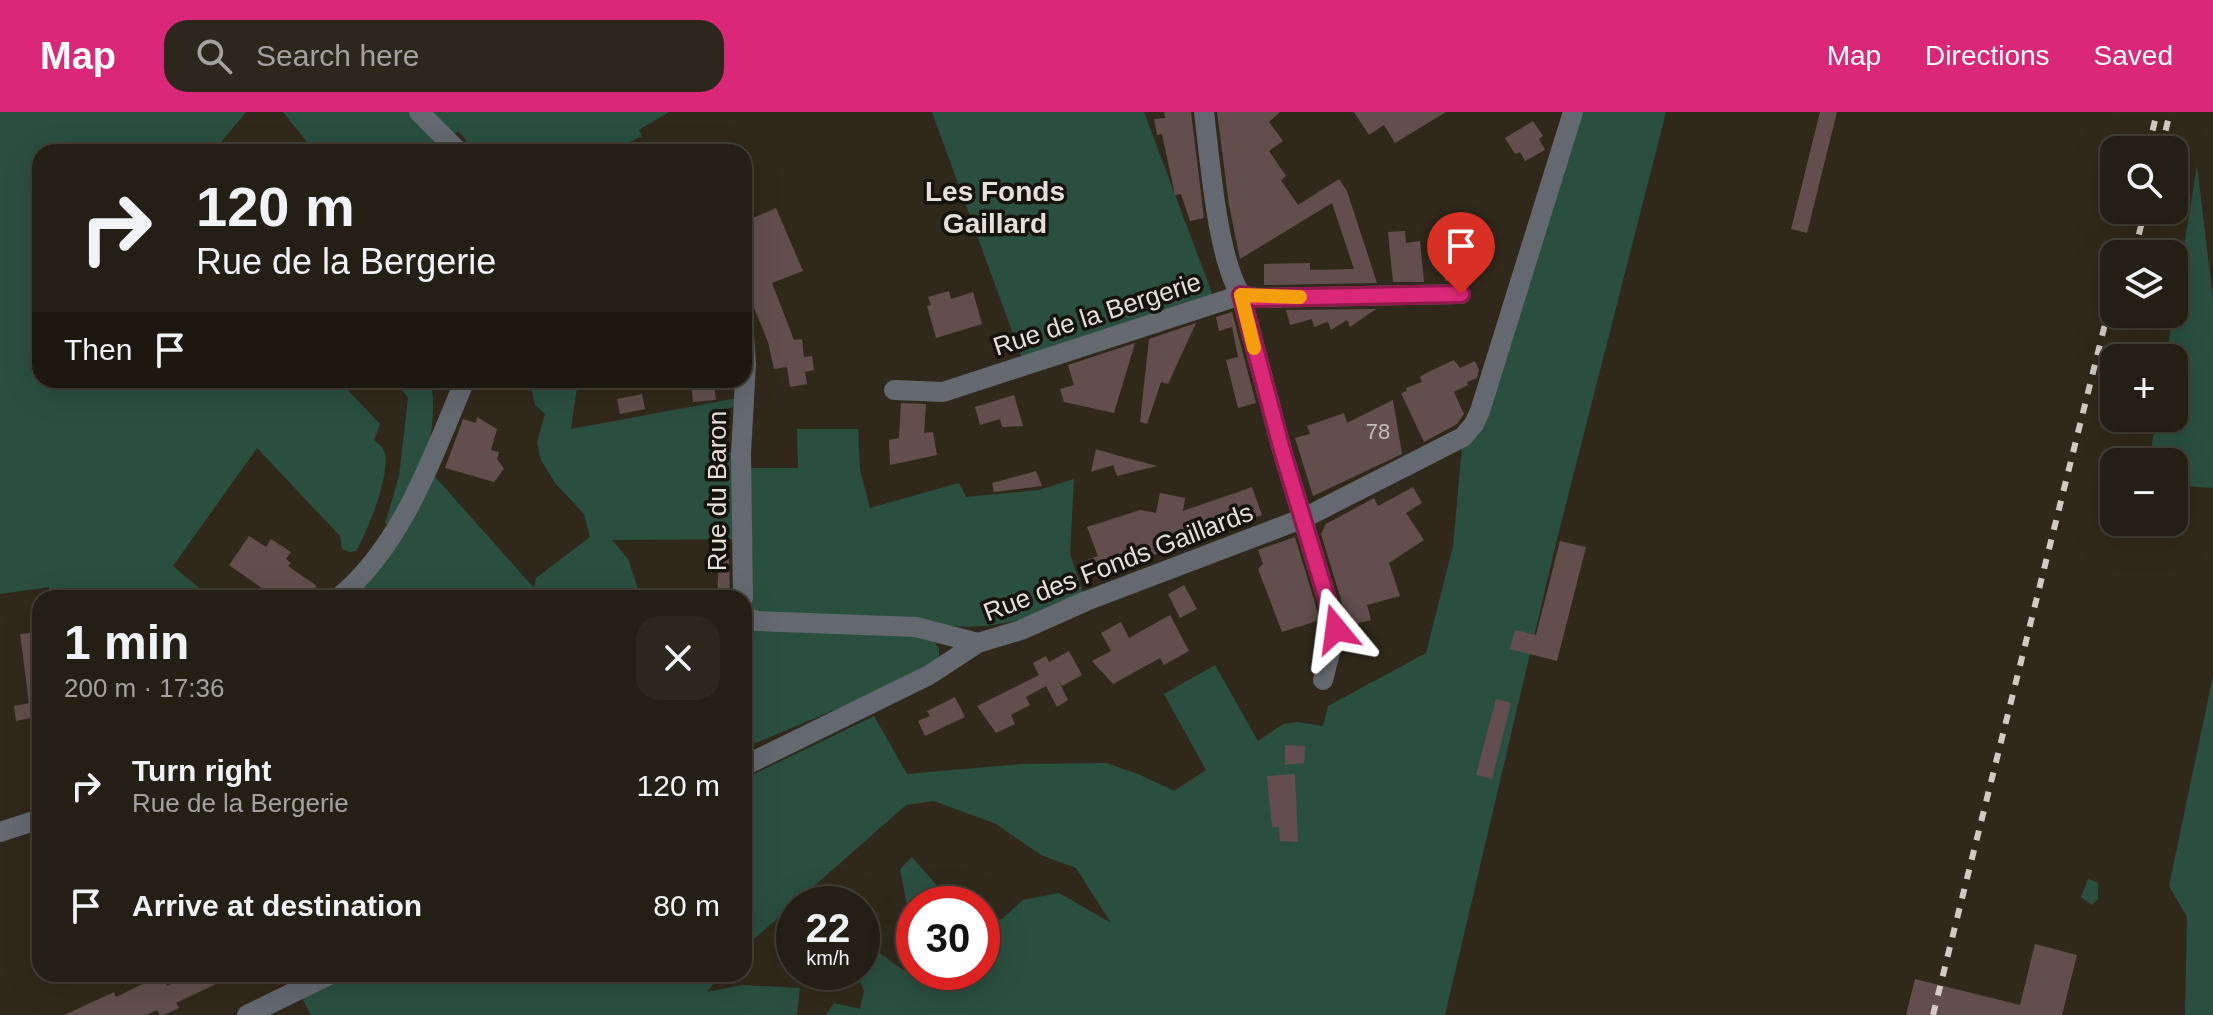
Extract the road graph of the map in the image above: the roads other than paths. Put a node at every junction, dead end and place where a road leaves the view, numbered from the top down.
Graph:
1 (419, 112) edge
2 (1204, 112) edge
3 (1573, 112) edge
4 (451, 144) edge
5 (1461, 294) dead end
6 (1241, 295) junction
7 (462, 388) edge
8 (745, 388) edge
9 (894, 390) dead end
10 (1304, 518) junction
11 (347, 590) edge
12 (743, 590) edge
13 (752, 619) edge
14 (978, 643) junction
15 (1323, 680) dead end
16 (752, 762) edge
17 (32, 822) edge
18 (0, 832) edge
19 (315, 982) edge
20 (247, 1015) edge

1 - 4 street
2 - 6 street
3 - 10 street, Rue des Fonds Gaillards
5 - 6 street, Rue de la Bergerie
6 - 9 street, Rue de la Bergerie
6 - 10 street
7 - 11 street
8 - 12 street, Rue du Baron
10 - 14 street, Rue des Fonds Gaillards
10 - 15 street
13 - 14 street
14 - 16 street, Rue des Fonds Gaillards
17 - 18 street
19 - 20 street

